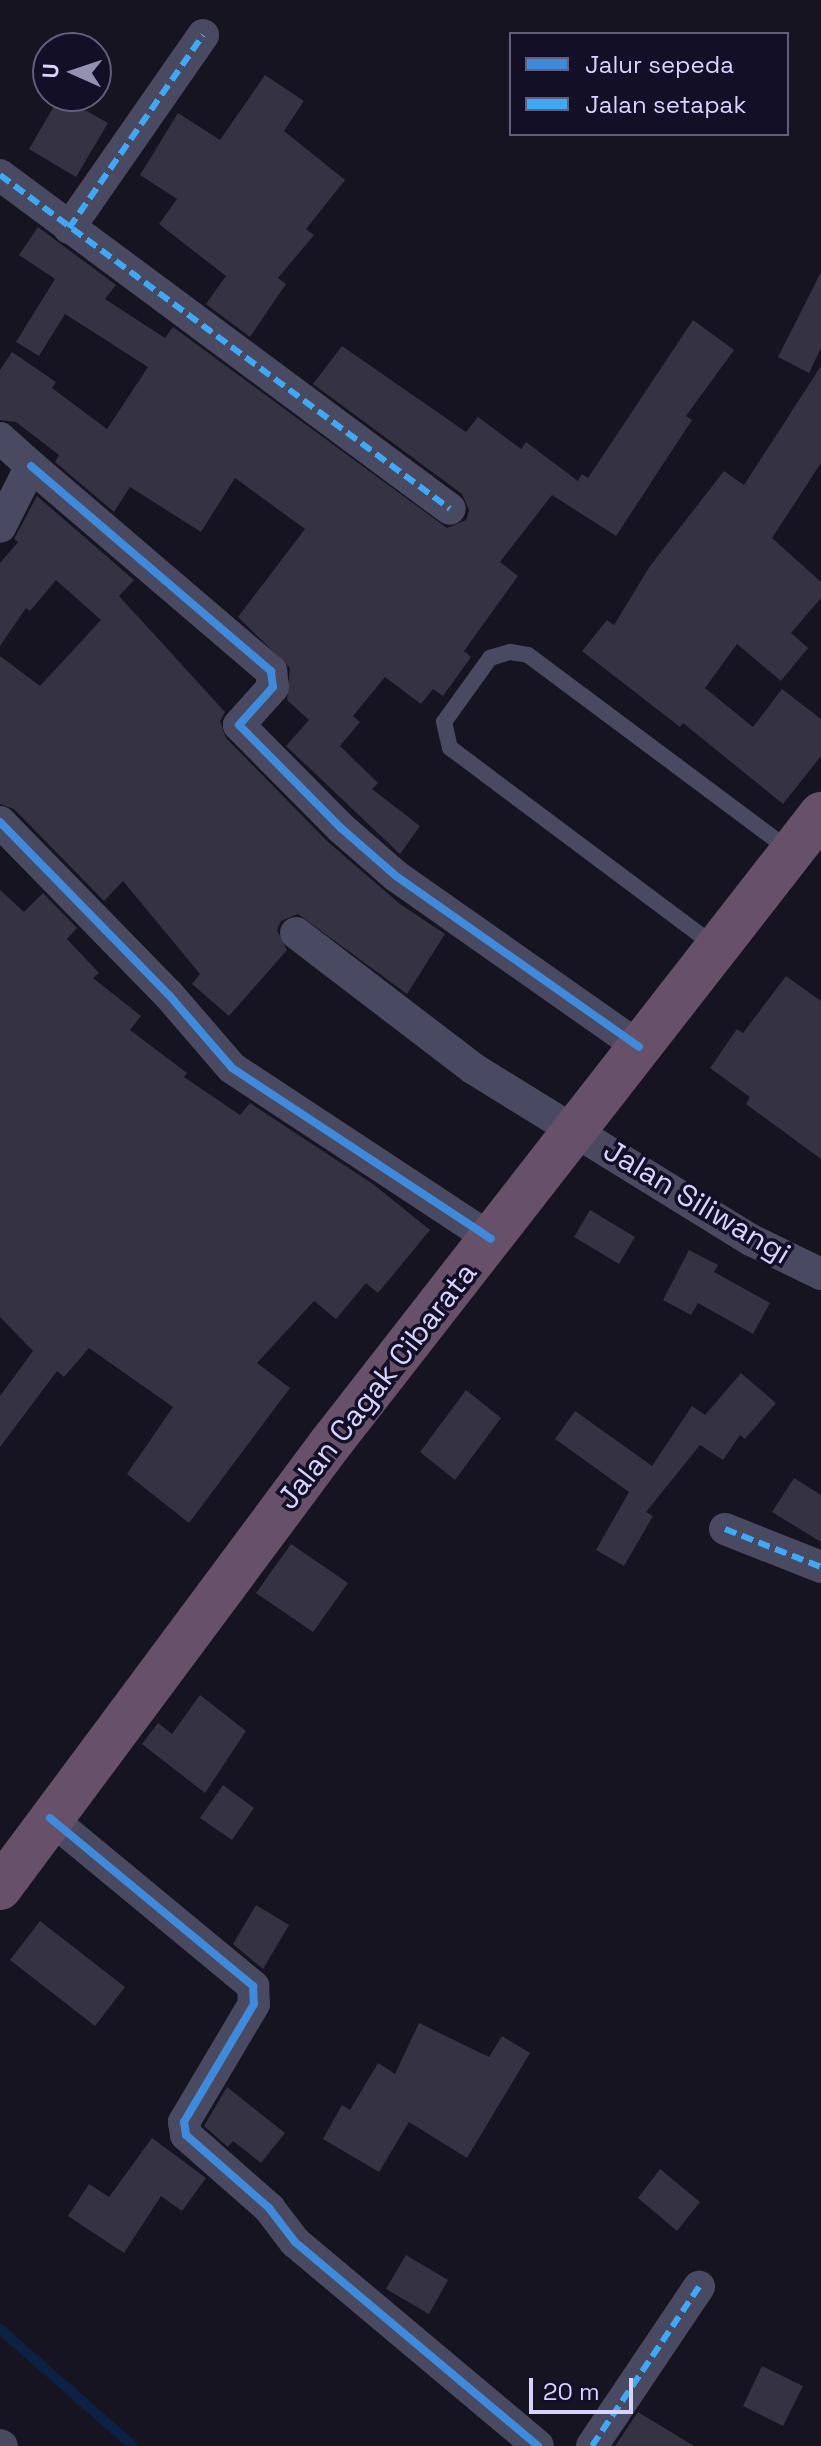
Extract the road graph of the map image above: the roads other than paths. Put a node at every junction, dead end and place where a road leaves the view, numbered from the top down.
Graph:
1 (203, 35) dead end
2 (0, 175) edge
3 (69, 228) junction
4 (0, 438) edge
5 (31, 466) junction
6 (450, 509) dead end
7 (0, 527) edge
8 (821, 814) edge
9 (0, 822) edge
10 (793, 852) junction
11 (296, 933) dead end
12 (717, 947) junction
13 (639, 1047) junction
14 (574, 1129) junction
15 (491, 1239) junction
16 (821, 1274) edge
17 (725, 1529) dead end
18 (821, 1567) edge
19 (50, 1818) junction
20 (0, 1888) edge
21 (699, 2287) dead end
22 (538, 2446) edge
23 (592, 2446) edge

1 - 3 street
2 - 3 street
3 - 6 street
4 - 5 street
5 - 7 street
5 - 13 street
8 - 10 highway, Jalan Cagak Cibarata
9 - 15 street
10 - 12 highway, Jalan Cagak Cibarata
10 - 12 lane
11 - 14 street, Jalan Siliwangi
12 - 13 highway, Jalan Cagak Cibarata
13 - 14 highway, Jalan Cagak Cibarata
14 - 15 highway, Jalan Cagak Cibarata
14 - 16 street, Jalan Siliwangi
15 - 19 highway, Jalan Cagak Cibarata
17 - 18 street
19 - 20 highway, Jalan Cagak Cibarata
19 - 22 street
21 - 23 street

